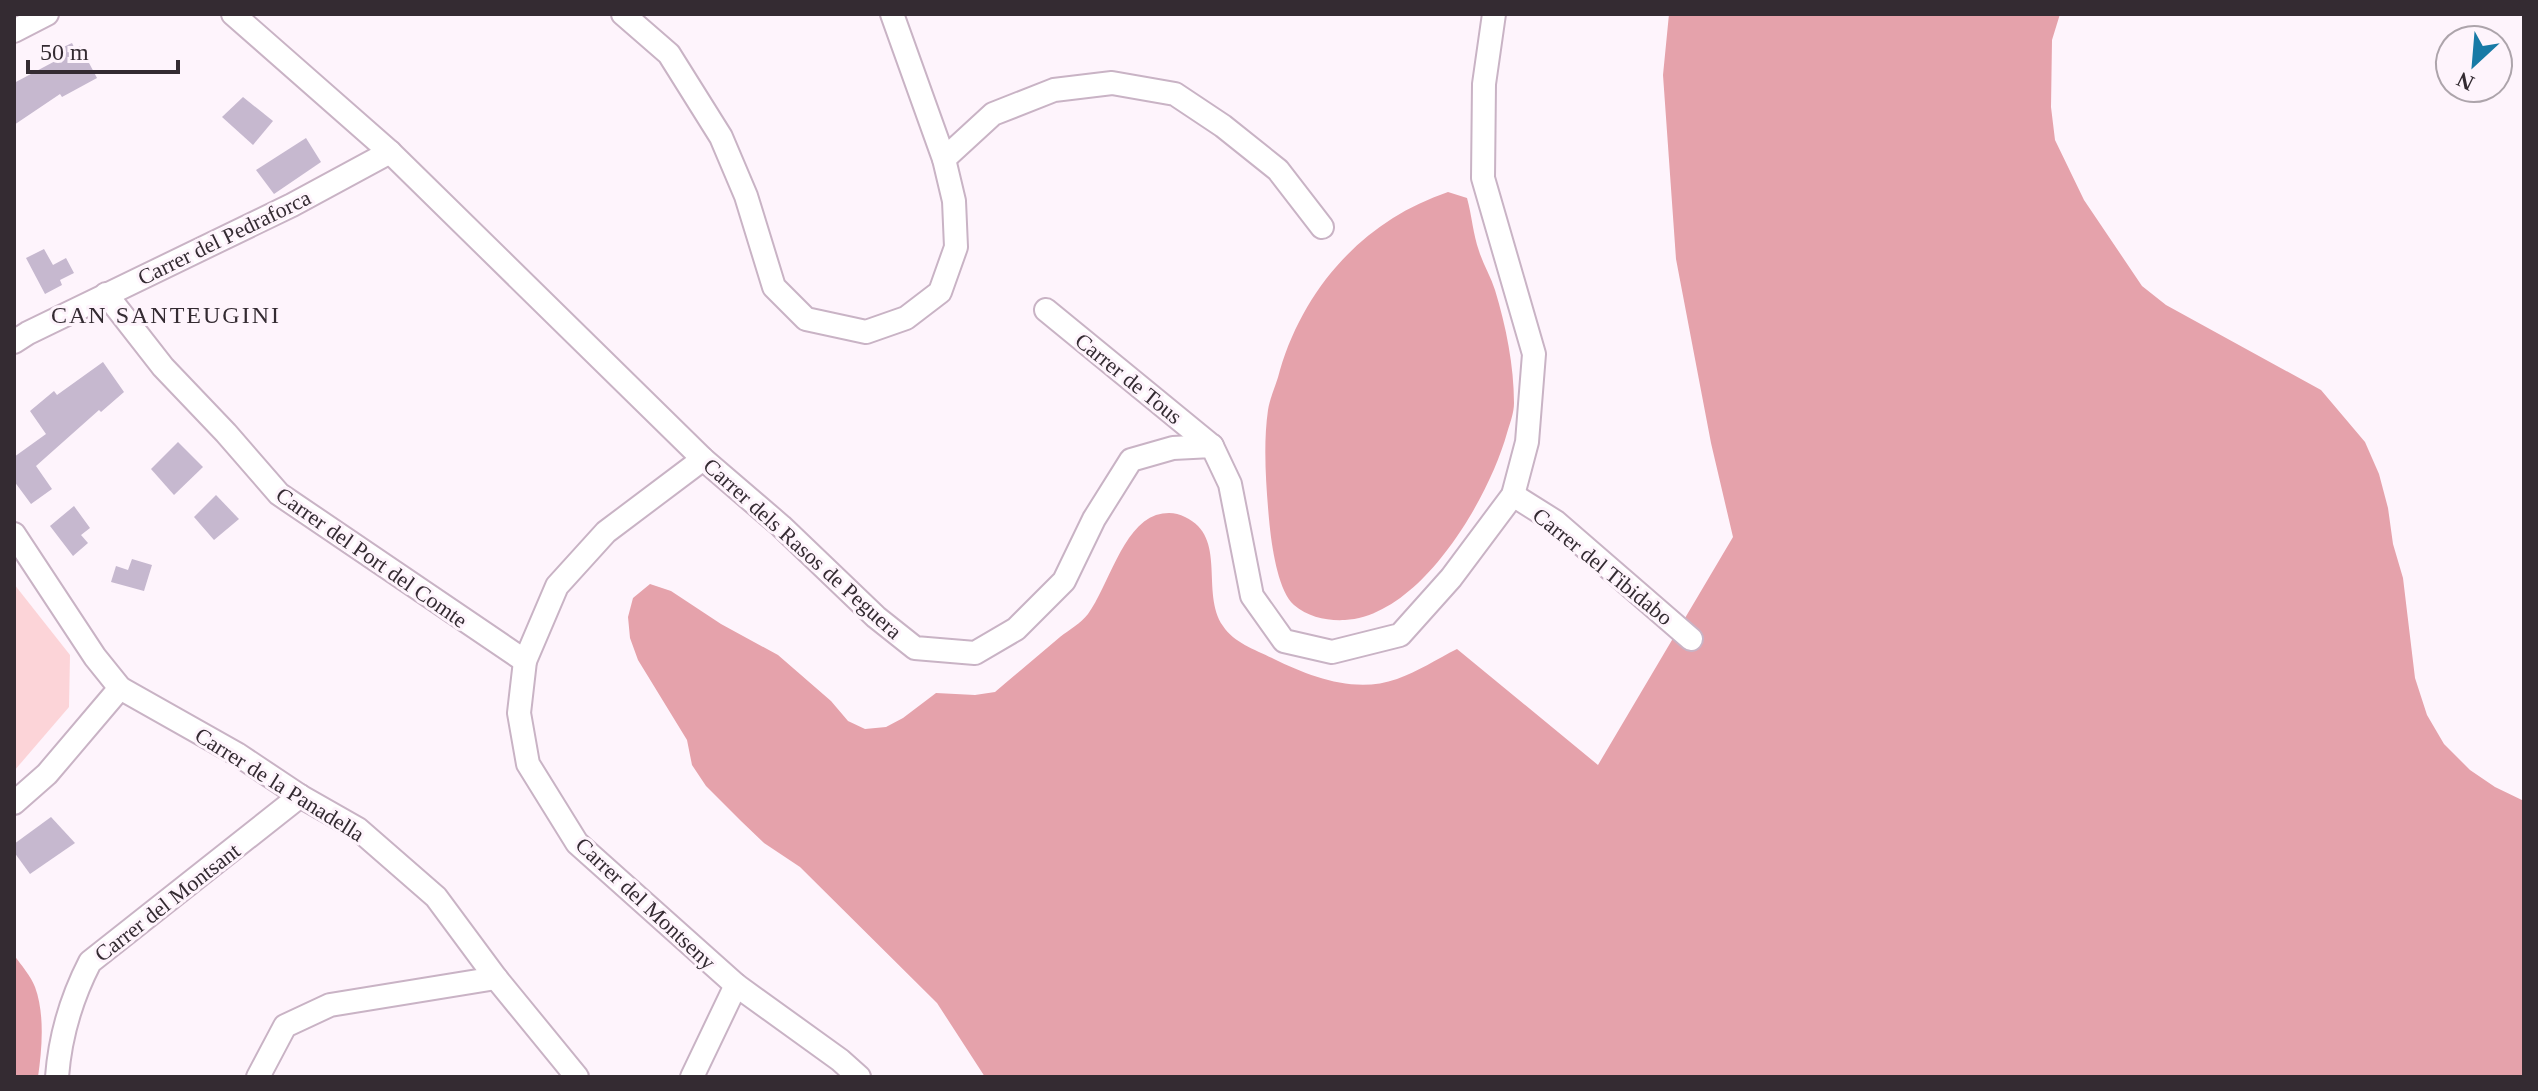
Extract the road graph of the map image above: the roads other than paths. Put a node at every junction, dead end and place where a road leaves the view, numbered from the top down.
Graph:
1 (47, 14) edge
2 (233, 14) edge
3 (623, 14) edge
4 (892, 14) edge
5 (1494, 14) edge
6 (14, 31) edge
7 (390, 152) junction
8 (944, 159) junction
9 (1322, 227) dead end
10 (106, 294) junction
11 (1046, 310) dead end
12 (14, 342) edge
13 (1212, 446) junction
14 (703, 459) junction
15 (1513, 495) junction
16 (14, 534) edge
17 (1691, 639) dead end
18 (525, 661) junction
19 (120, 688) junction
20 (300, 796) junction
21 (14, 803) edge
22 (496, 978) junction
23 (736, 985) junction
24 (57, 1077) edge
25 (258, 1077) edge
26 (577, 1077) edge
27 (692, 1077) edge
28 (859, 1077) edge

1 - 6 street
2 - 7 street, Carrer dels Rasos de Peguera
3 - 8 street
4 - 8 street
5 - 15 street
7 - 10 street, Carrer del Pedraforca
7 - 14 street, Carrer dels Rasos de Peguera
8 - 9 street
10 - 12 street, Carrer del Pedraforca
10 - 18 street, Carrer del Port del Comte
11 - 13 street, Carrer de Tous
13 - 14 street, Carrer dels Rasos de Peguera
13 - 15 street
14 - 18 street, Carrer del Montseny
15 - 17 street, Carrer del Tibidabo
16 - 19 street, Carrer de la Panadella
18 - 23 street, Carrer del Montseny
19 - 20 street, Carrer de la Panadella
19 - 21 street
20 - 22 street, Carrer de la Panadella
20 - 24 street, Carrer del Montsant
22 - 25 street
22 - 26 street, Carrer de la Panadella
23 - 27 street
23 - 28 street, Carrer del Montseny

